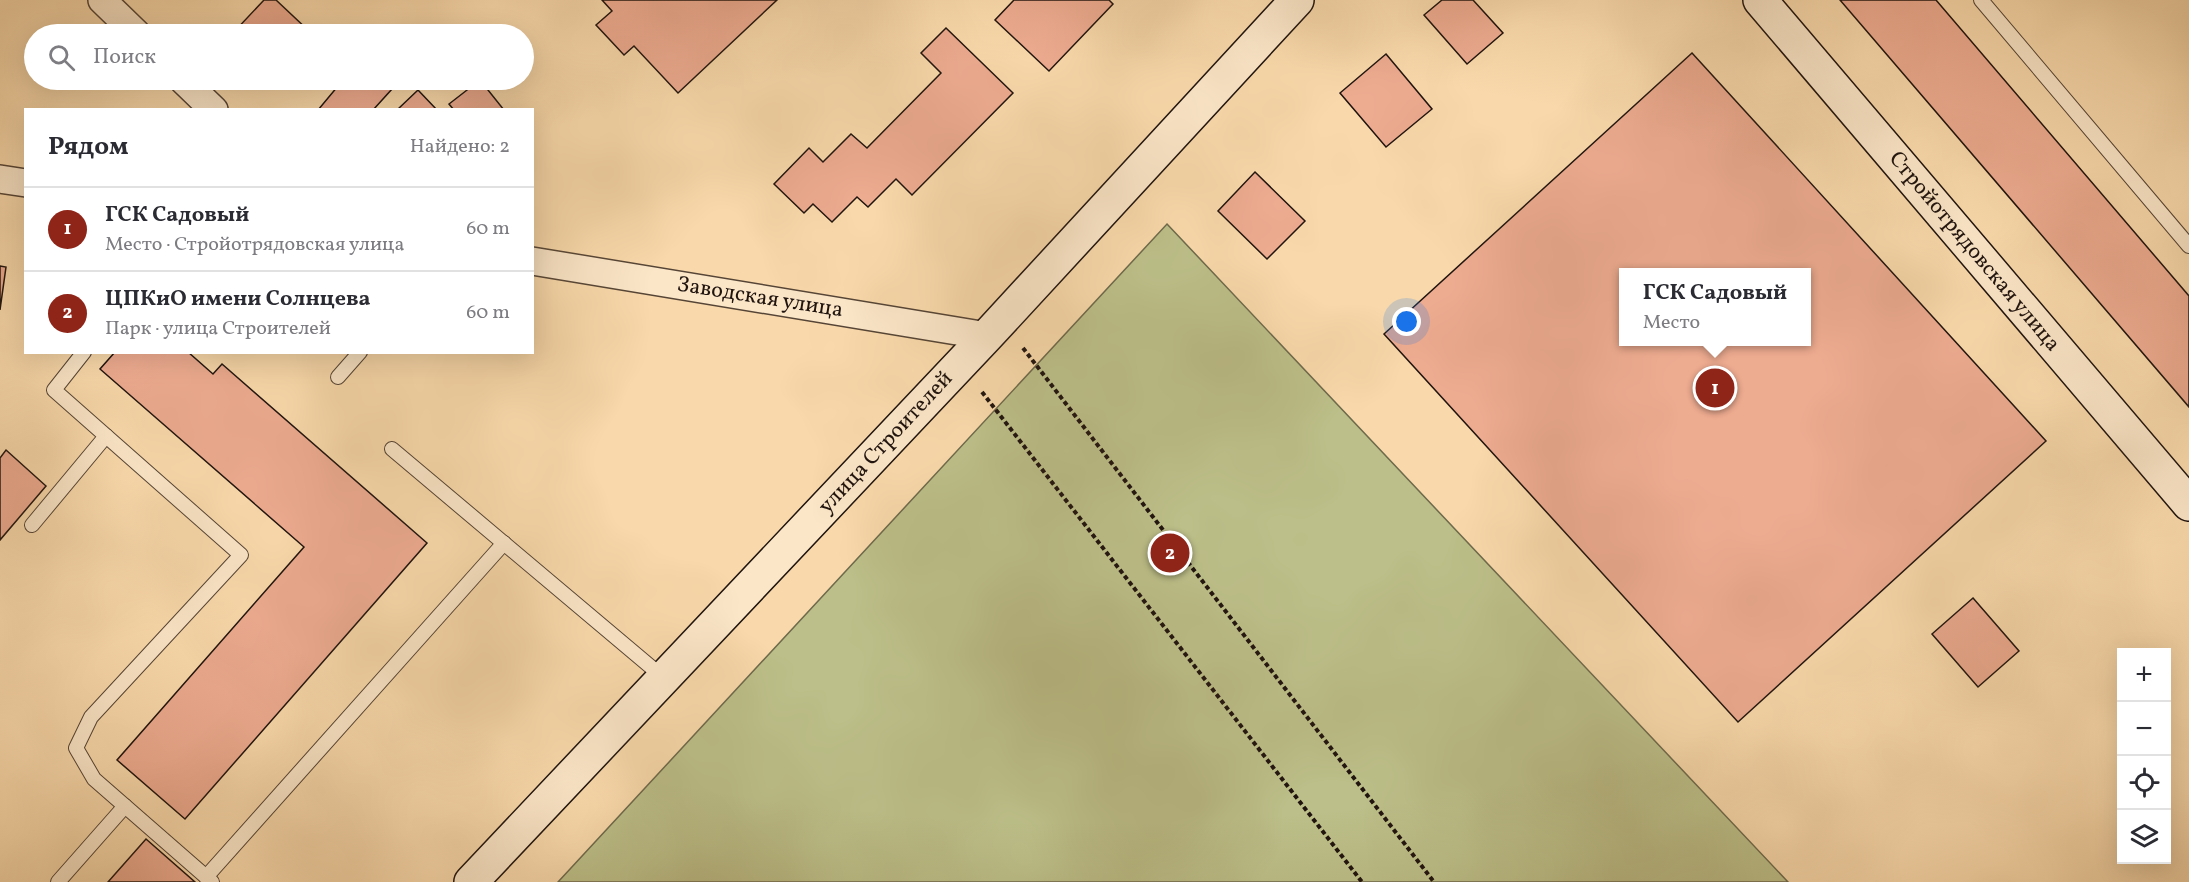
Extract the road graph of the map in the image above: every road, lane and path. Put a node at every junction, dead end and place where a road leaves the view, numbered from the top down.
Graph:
1 (102, 0) edge
2 (1297, 0) edge
3 (1760, 0) edge
4 (1981, 0) edge
5 (127, 24) edge
6 (193, 90) edge
7 (212, 108) edge
8 (0, 179) edge
9 (24, 183) edge
10 (2189, 246) edge
11 (534, 261) edge
12 (1002, 338) junction
13 (82, 354) edge
14 (358, 354) edge
15 (338, 377) dead end
16 (975, 382) dead end
17 (106, 436) junction
18 (392, 449) dead end
19 (2189, 504) edge
20 (32, 525) dead end
21 (504, 543) junction
22 (664, 678) junction
23 (125, 806) junction
24 (209, 880) edge
25 (58, 882) edge
26 (471, 882) edge
27 (1362, 882) edge
28 (1434, 882) edge

1 - 5 street
2 - 12 main road, улица Строителей
3 - 19 main road, Стройотрядовская улица
4 - 10 lane
6 - 7 street
8 - 9 street
11 - 12 street, Заводская улица
12 - 22 main road, улица Строителей
12 - 28 path
13 - 17 lane
14 - 15 lane
16 - 27 path
17 - 20 lane
17 - 23 lane
18 - 21 lane
21 - 22 lane
21 - 24 lane
22 - 26 main road, улица Строителей
23 - 24 lane
23 - 25 lane

